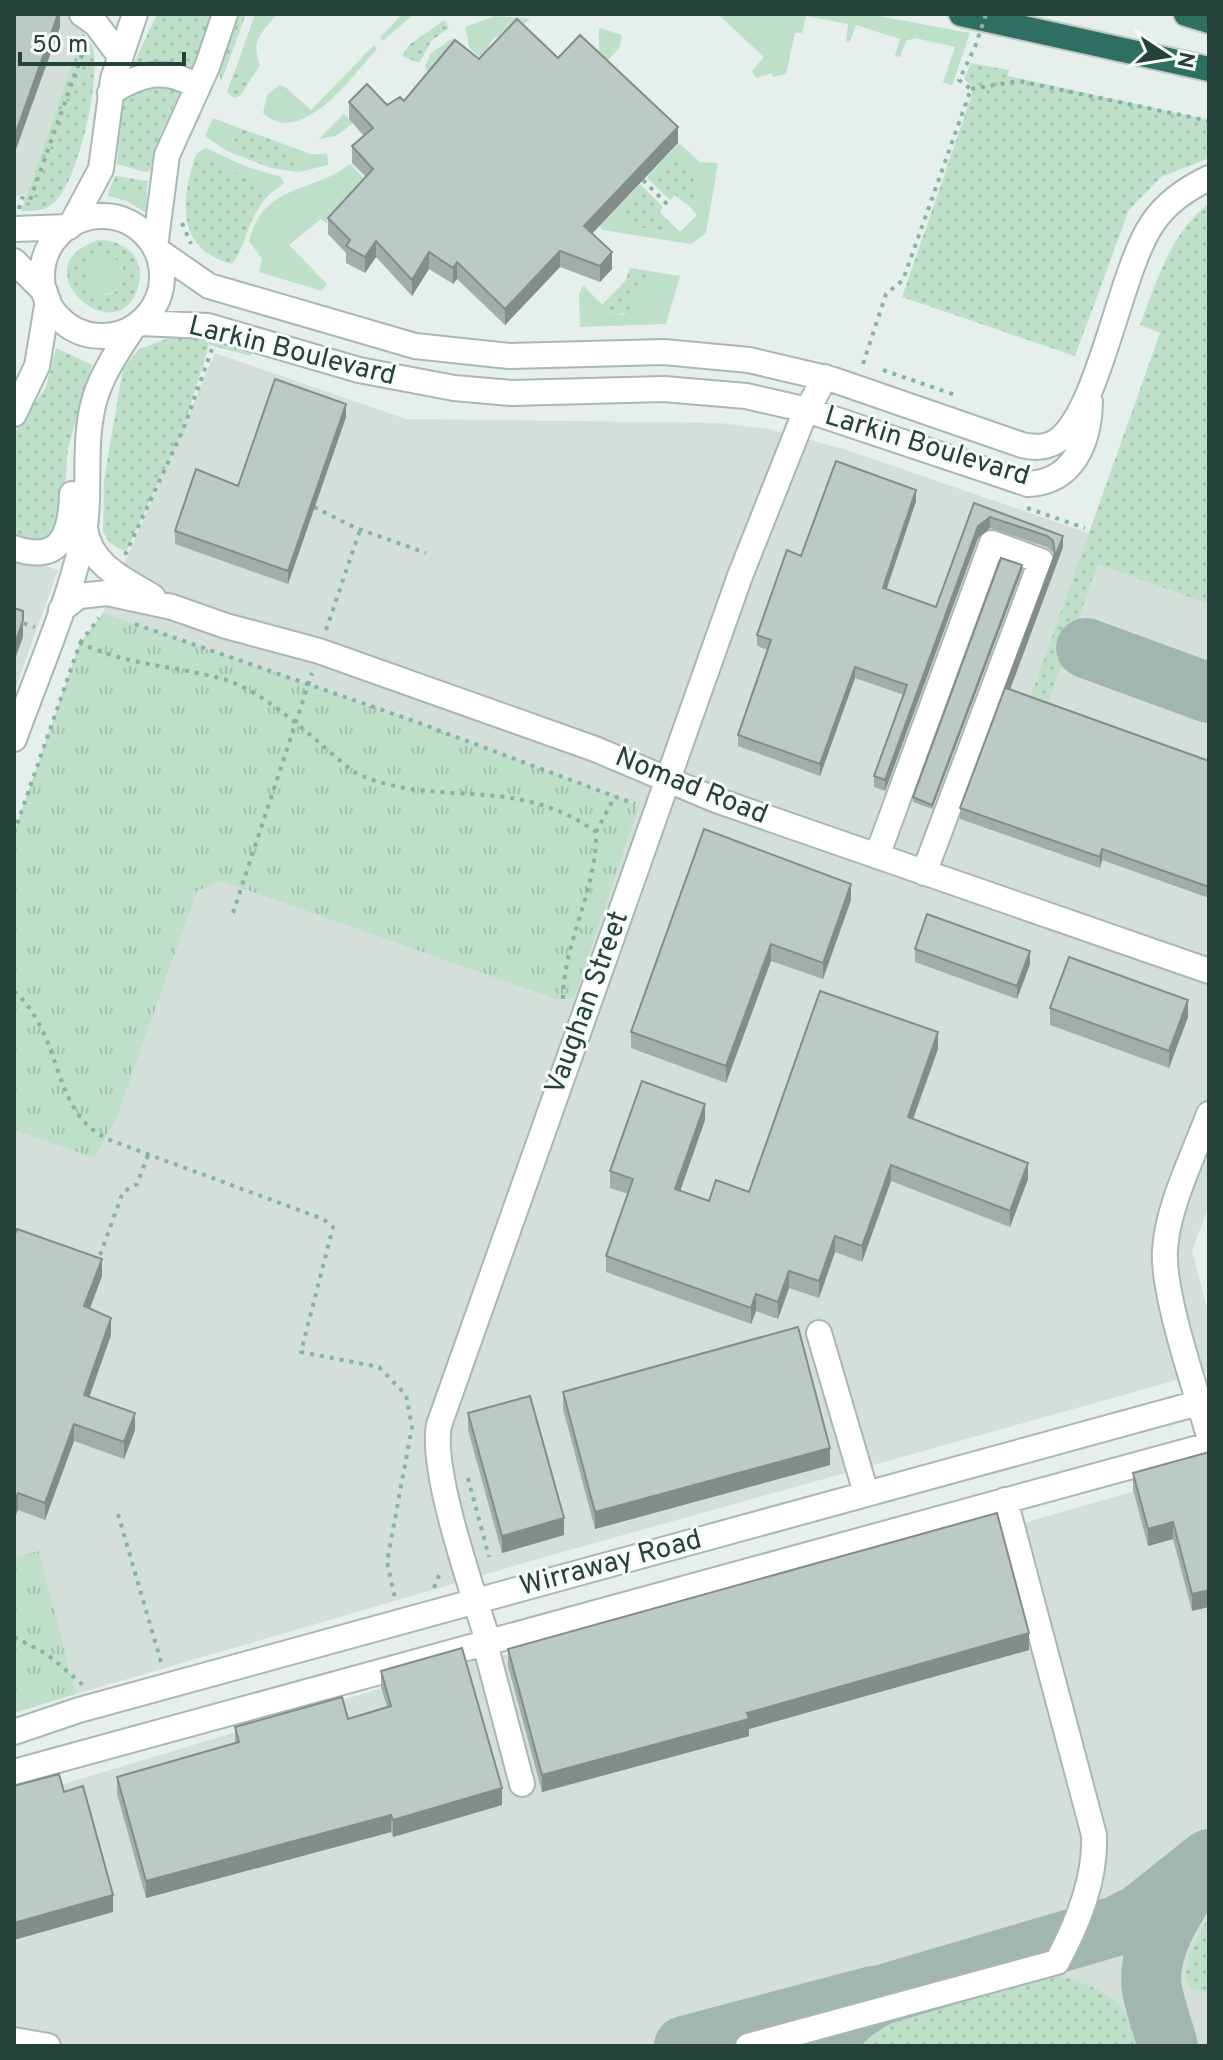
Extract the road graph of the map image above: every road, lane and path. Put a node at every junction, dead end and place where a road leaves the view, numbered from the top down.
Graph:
1 (135, 14) edge
2 (225, 14) edge
3 (961, 14) edge
4 (986, 14) edge
5 (1186, 14) edge
6 (89, 19) edge
7 (1209, 21) edge
8 (120, 56) junction
9 (1209, 69) edge
10 (197, 86) junction
11 (971, 89) junction
12 (110, 93) junction
13 (1209, 121) edge
14 (1209, 178) edge
15 (643, 180) edge
16 (668, 205) dead end
17 (182, 217) dead end
18 (14, 222) edge
19 (70, 226) junction
20 (14, 229) edge
21 (194, 248) dead end
22 (156, 249) junction
23 (14, 261) edge
24 (46, 296) junction
25 (136, 326) junction
26 (231, 331) junction
27 (863, 364) dead end
28 (825, 377) junction
29 (1089, 388) junction
30 (93, 407) junction
31 (807, 410) junction
32 (14, 414) edge
33 (314, 507) edge
34 (1024, 507) dead end
35 (85, 528) junction
36 (1085, 528) dead end
37 (360, 530) junction
38 (14, 548) edge
39 (426, 553) dead end
40 (116, 585) junction
41 (14, 620) edge
42 (56, 621) junction
43 (132, 623) dead end
44 (80, 643) junction
45 (319, 651) junction
46 (307, 686) junction
47 (294, 724) junction
48 (14, 739) edge
49 (667, 782) junction
50 (616, 795) junction
51 (656, 812) junction
52 (596, 832) junction
53 (14, 833) edge
54 (877, 856) junction
55 (924, 873) junction
56 (233, 913) dead end
57 (1209, 971) edge
58 (14, 991) edge
59 (563, 1012) dead end
60 (1209, 1114) edge
61 (148, 1155) junction
62 (100, 1255) edge
63 (819, 1333) dead end
64 (1204, 1401) edge
65 (1209, 1436) edge
66 (1209, 1445) edge
67 (465, 1469) dead end
68 (866, 1493) junction
69 (1005, 1500) junction
70 (118, 1514) dead end
71 (489, 1557) dead end
72 (441, 1570) dead end
73 (422, 1591) dead end
74 (409, 1595) dead end
75 (395, 1598) junction
76 (476, 1601) junction
77 (381, 1602) dead end
78 (14, 1637) edge
79 (488, 1641) junction
80 (147, 1667) dead end
81 (87, 1685) dead end
82 (79, 1710) junction
83 (14, 1732) edge
84 (88, 1752) junction
85 (14, 1772) edge
86 (522, 1784) dead end
87 (14, 2040) edge
88 (48, 2046) edge
89 (748, 2046) edge

1 - 8 street
2 - 10 street
3 - 9 highway
4 - 11 path, bridge
5 - 7 highway
6 - 8 street
6 - 18 path
8 - 12 street
10 - 12 street
10 - 22 street
11 - 13 path
11 - 27 path
12 - 19 street
14 - 29 street
15 - 16 path
17 - 21 path
19 - 20 street
19 - 22 street
19 - 24 street
22 - 25 street
22 - 28 street, Larkin Boulevard
23 - 24 street
24 - 25 street
24 - 32 street
25 - 26 street, Larkin Boulevard
25 - 30 street
26 - 31 street, Larkin Boulevard
26 - 40 path
28 - 29 street, Larkin Boulevard
28 - 31 street, Vaughan Street
29 - 31 street, Larkin Boulevard
30 - 35 street
30 - 38 street
31 - 49 street, Vaughan Street
33 - 37 path
34 - 36 path
35 - 40 street, Nomad Road
35 - 42 street
37 - 39 path
37 - 45 path
40 - 42 street
40 - 44 path
40 - 45 street, Nomad Road
41 - 42 path
42 - 44 path
42 - 48 street
43 - 46 path
44 - 47 path
44 - 53 path
45 - 46 path
45 - 49 street, Nomad Road
46 - 47 path
46 - 50 path
47 - 52 path
47 - 56 path
49 - 51 street, Vaughan Street
49 - 54 street, Nomad Road
50 - 51 path
50 - 52 path
51 - 76 street, Vaughan Street
52 - 59 path
54 - 55 street, Nomad Road
54 - 55 street
55 - 57 street, Nomad Road
58 - 61 path
60 - 64 street
61 - 62 path
61 - 75 path
63 - 68 street
64 - 65 street
64 - 68 street, Wirraway Road
66 - 69 street, Wirraway Road
67 - 71 path
68 - 76 street, Wirraway Road
69 - 79 street, Wirraway Road
69 - 89 street
70 - 80 path
72 - 73 path
74 - 75 path
75 - 77 path
76 - 79 street, Vaughan Street
76 - 82 street, Wirraway Road
78 - 81 path
79 - 84 street, Wirraway Road
79 - 86 street, Vaughan Street
82 - 83 street, Wirraway Road
82 - 84 street
84 - 85 street, Wirraway Road
87 - 88 street

